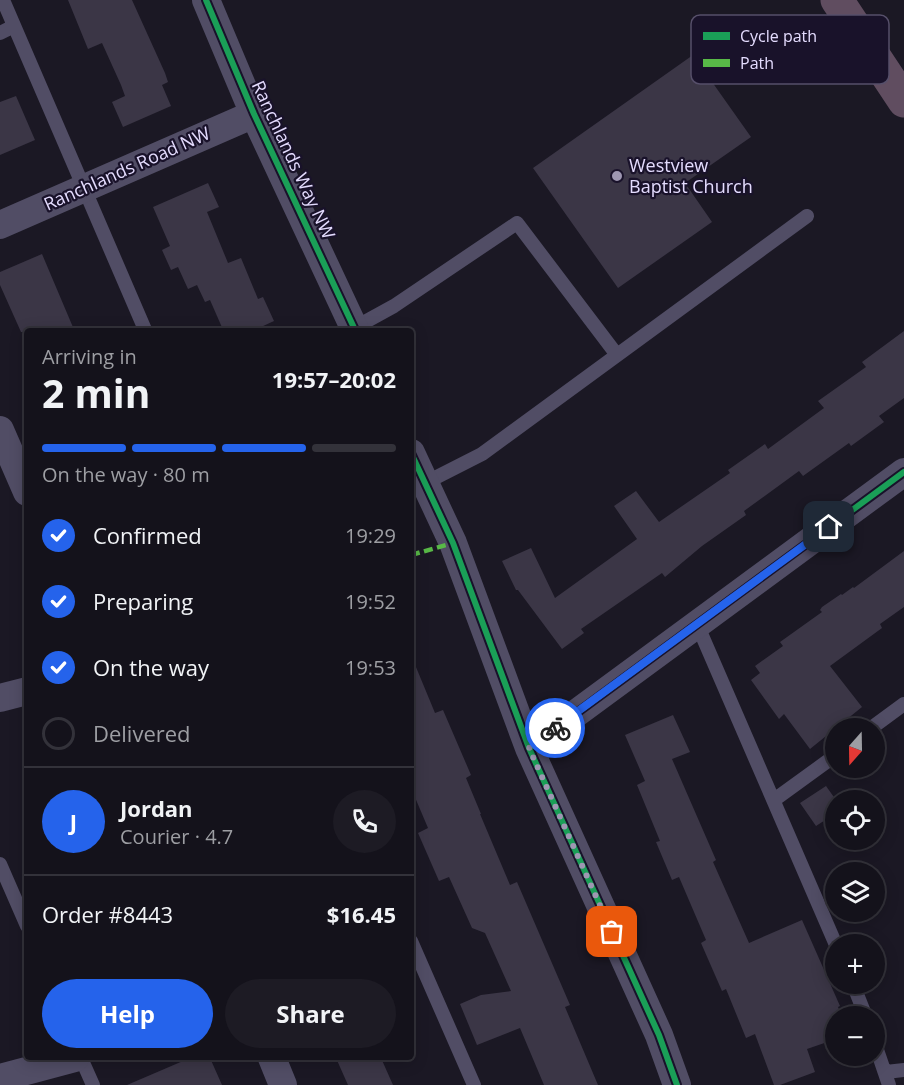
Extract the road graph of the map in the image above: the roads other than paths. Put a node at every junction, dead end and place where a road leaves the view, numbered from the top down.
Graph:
1 (3, 0) edge
2 (206, 0) edge
3 (837, 0) edge
4 (847, 15) edge
5 (14, 26) junction
6 (0, 33) edge
7 (889, 78) edge
8 (904, 101) edge
9 (254, 114) junction
10 (83, 188) junction
11 (807, 216) dead end
12 (0, 225) edge
13 (144, 328) edge
14 (354, 328) edge
15 (358, 328) edge
16 (617, 355) junction
17 (0, 430) edge
18 (414, 459) edge
19 (904, 472) edge
20 (425, 483) junction
21 (24, 485) edge
22 (697, 624) junction
23 (24, 692) edge
24 (0, 698) edge
25 (904, 704) edge
26 (885, 718) edge
27 (529, 748) junction
28 (825, 763) edge
29 (774, 800) junction
30 (0, 864) edge
31 (24, 919) edge
32 (831, 934) edge
33 (414, 948) edge
34 (68, 1060) edge
35 (82, 1060) edge
36 (273, 1060) edge
37 (904, 1070) edge
38 (0, 1078) edge
39 (887, 1079) edge
40 (93, 1085) edge
41 (283, 1085) edge
42 (474, 1085) edge
43 (677, 1085) edge

1 - 5 lane
2 - 9 street, Ranchlands Way NW
3 - 4 highway
5 - 6 lane
5 - 10 lane
7 - 8 highway
9 - 10 street, Ranchlands Road NW
9 - 14 street, Ranchlands Way NW
10 - 12 street, Ranchlands Road NW
10 - 13 lane
11 - 16 lane
15 - 16 lane
16 - 20 lane
17 - 21 street
18 - 20 street
19 - 22 street
20 - 27 street
22 - 27 street
22 - 29 lane
23 - 24 street
25 - 26 lane
27 - 43 street
28 - 29 lane
29 - 32 lane
30 - 31 lane
33 - 42 lane
34 - 38 street
35 - 40 lane
36 - 41 street
37 - 39 lane

